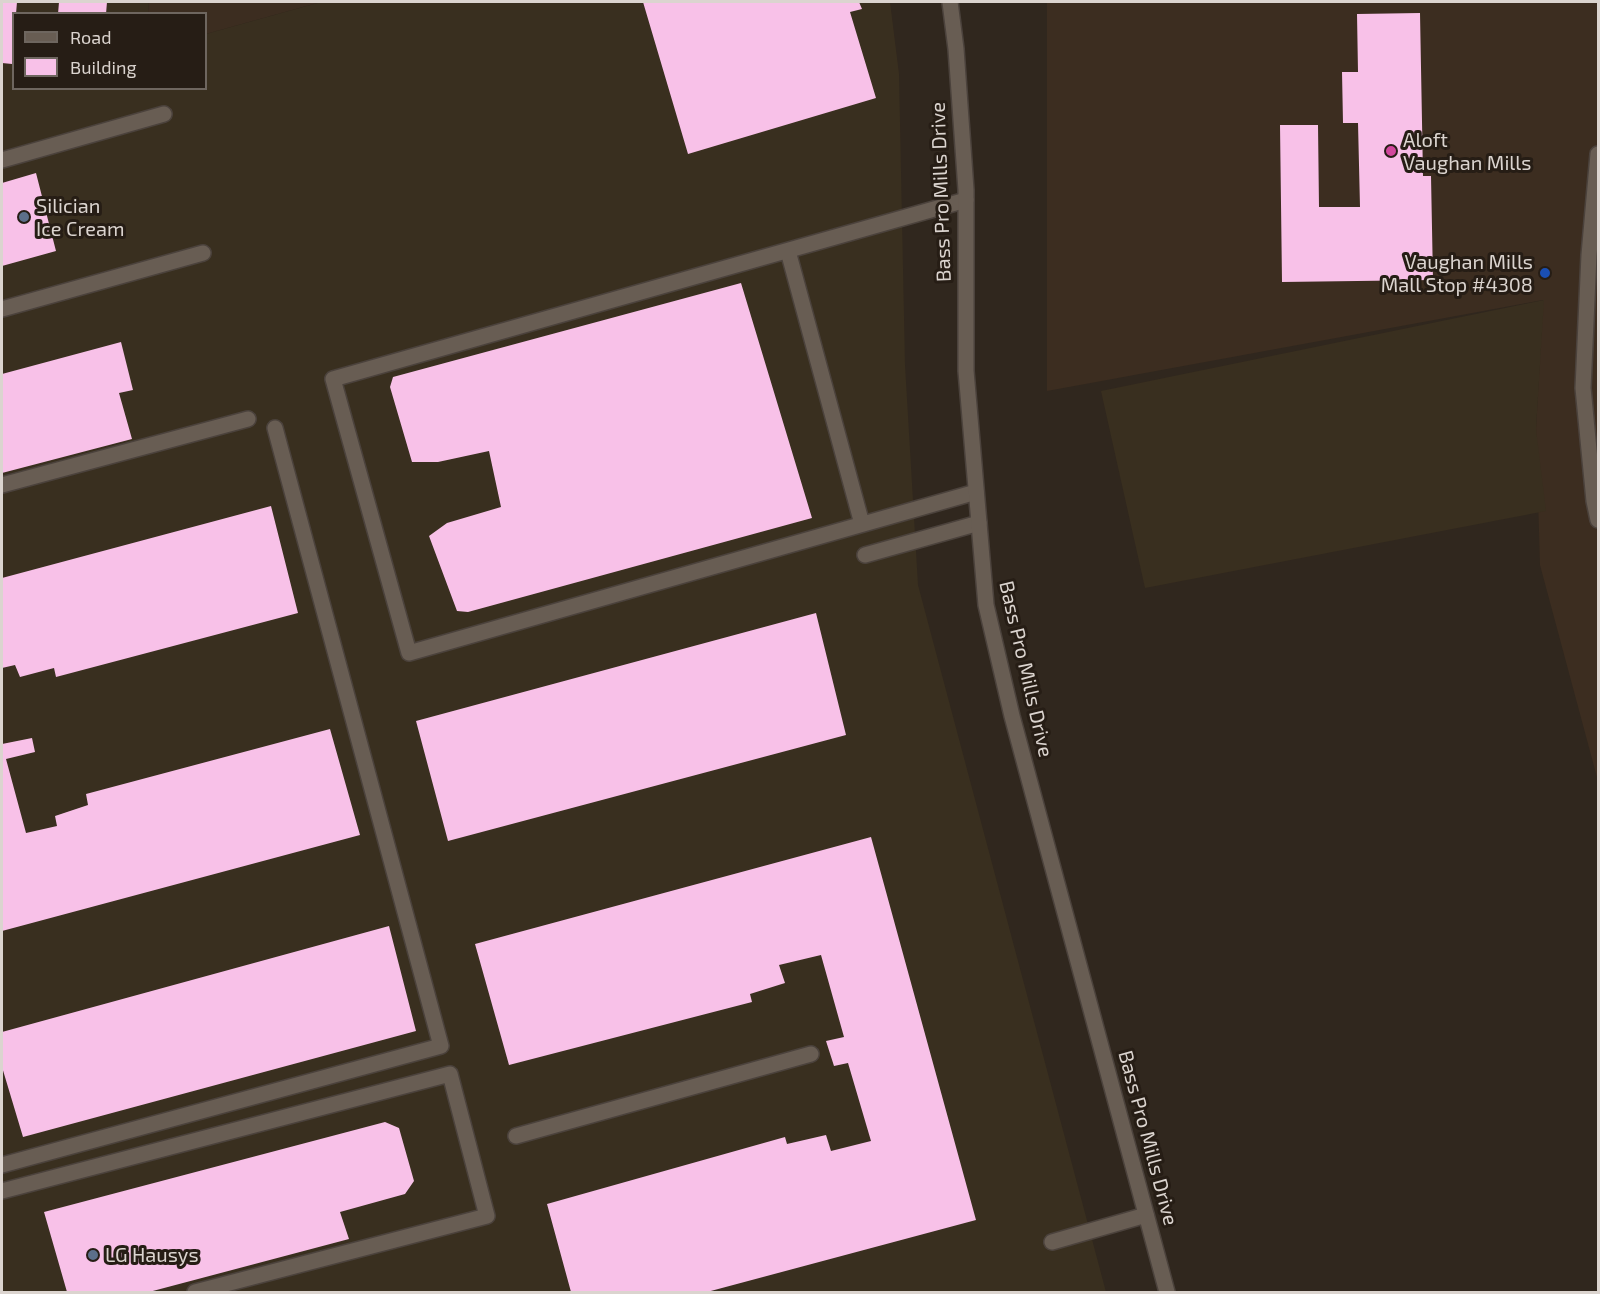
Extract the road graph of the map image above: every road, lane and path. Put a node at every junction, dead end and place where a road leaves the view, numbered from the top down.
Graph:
1 (950, 2) edge
2 (164, 114) dead end
3 (1599, 154) edge
4 (2, 160) edge
5 (966, 200) junction
6 (788, 251) junction
7 (203, 253) dead end
8 (2, 309) edge
9 (248, 419) dead end
10 (275, 428) dead end
11 (2, 485) edge
12 (976, 492) junction
13 (1599, 520) edge
14 (979, 523) junction
15 (862, 524) junction
16 (865, 555) dead end
17 (811, 1054) dead end
18 (516, 1136) dead end
19 (2, 1164) edge
20 (2, 1191) edge
21 (1146, 1215) junction
22 (1052, 1242) dead end
23 (195, 1293) edge
24 (1167, 1293) edge

1 - 5 street, Bass Pro Mills Drive
2 - 4 street
3 - 13 street
5 - 6 street
5 - 12 street, Bass Pro Mills Drive
6 - 15 street
6 - 15 street
7 - 8 street
9 - 11 street
10 - 19 street
12 - 14 street, Bass Pro Mills Drive
12 - 15 street
14 - 16 street
14 - 21 street, Bass Pro Mills Drive
17 - 18 street
20 - 23 street
21 - 22 street
21 - 24 street, Bass Pro Mills Drive

